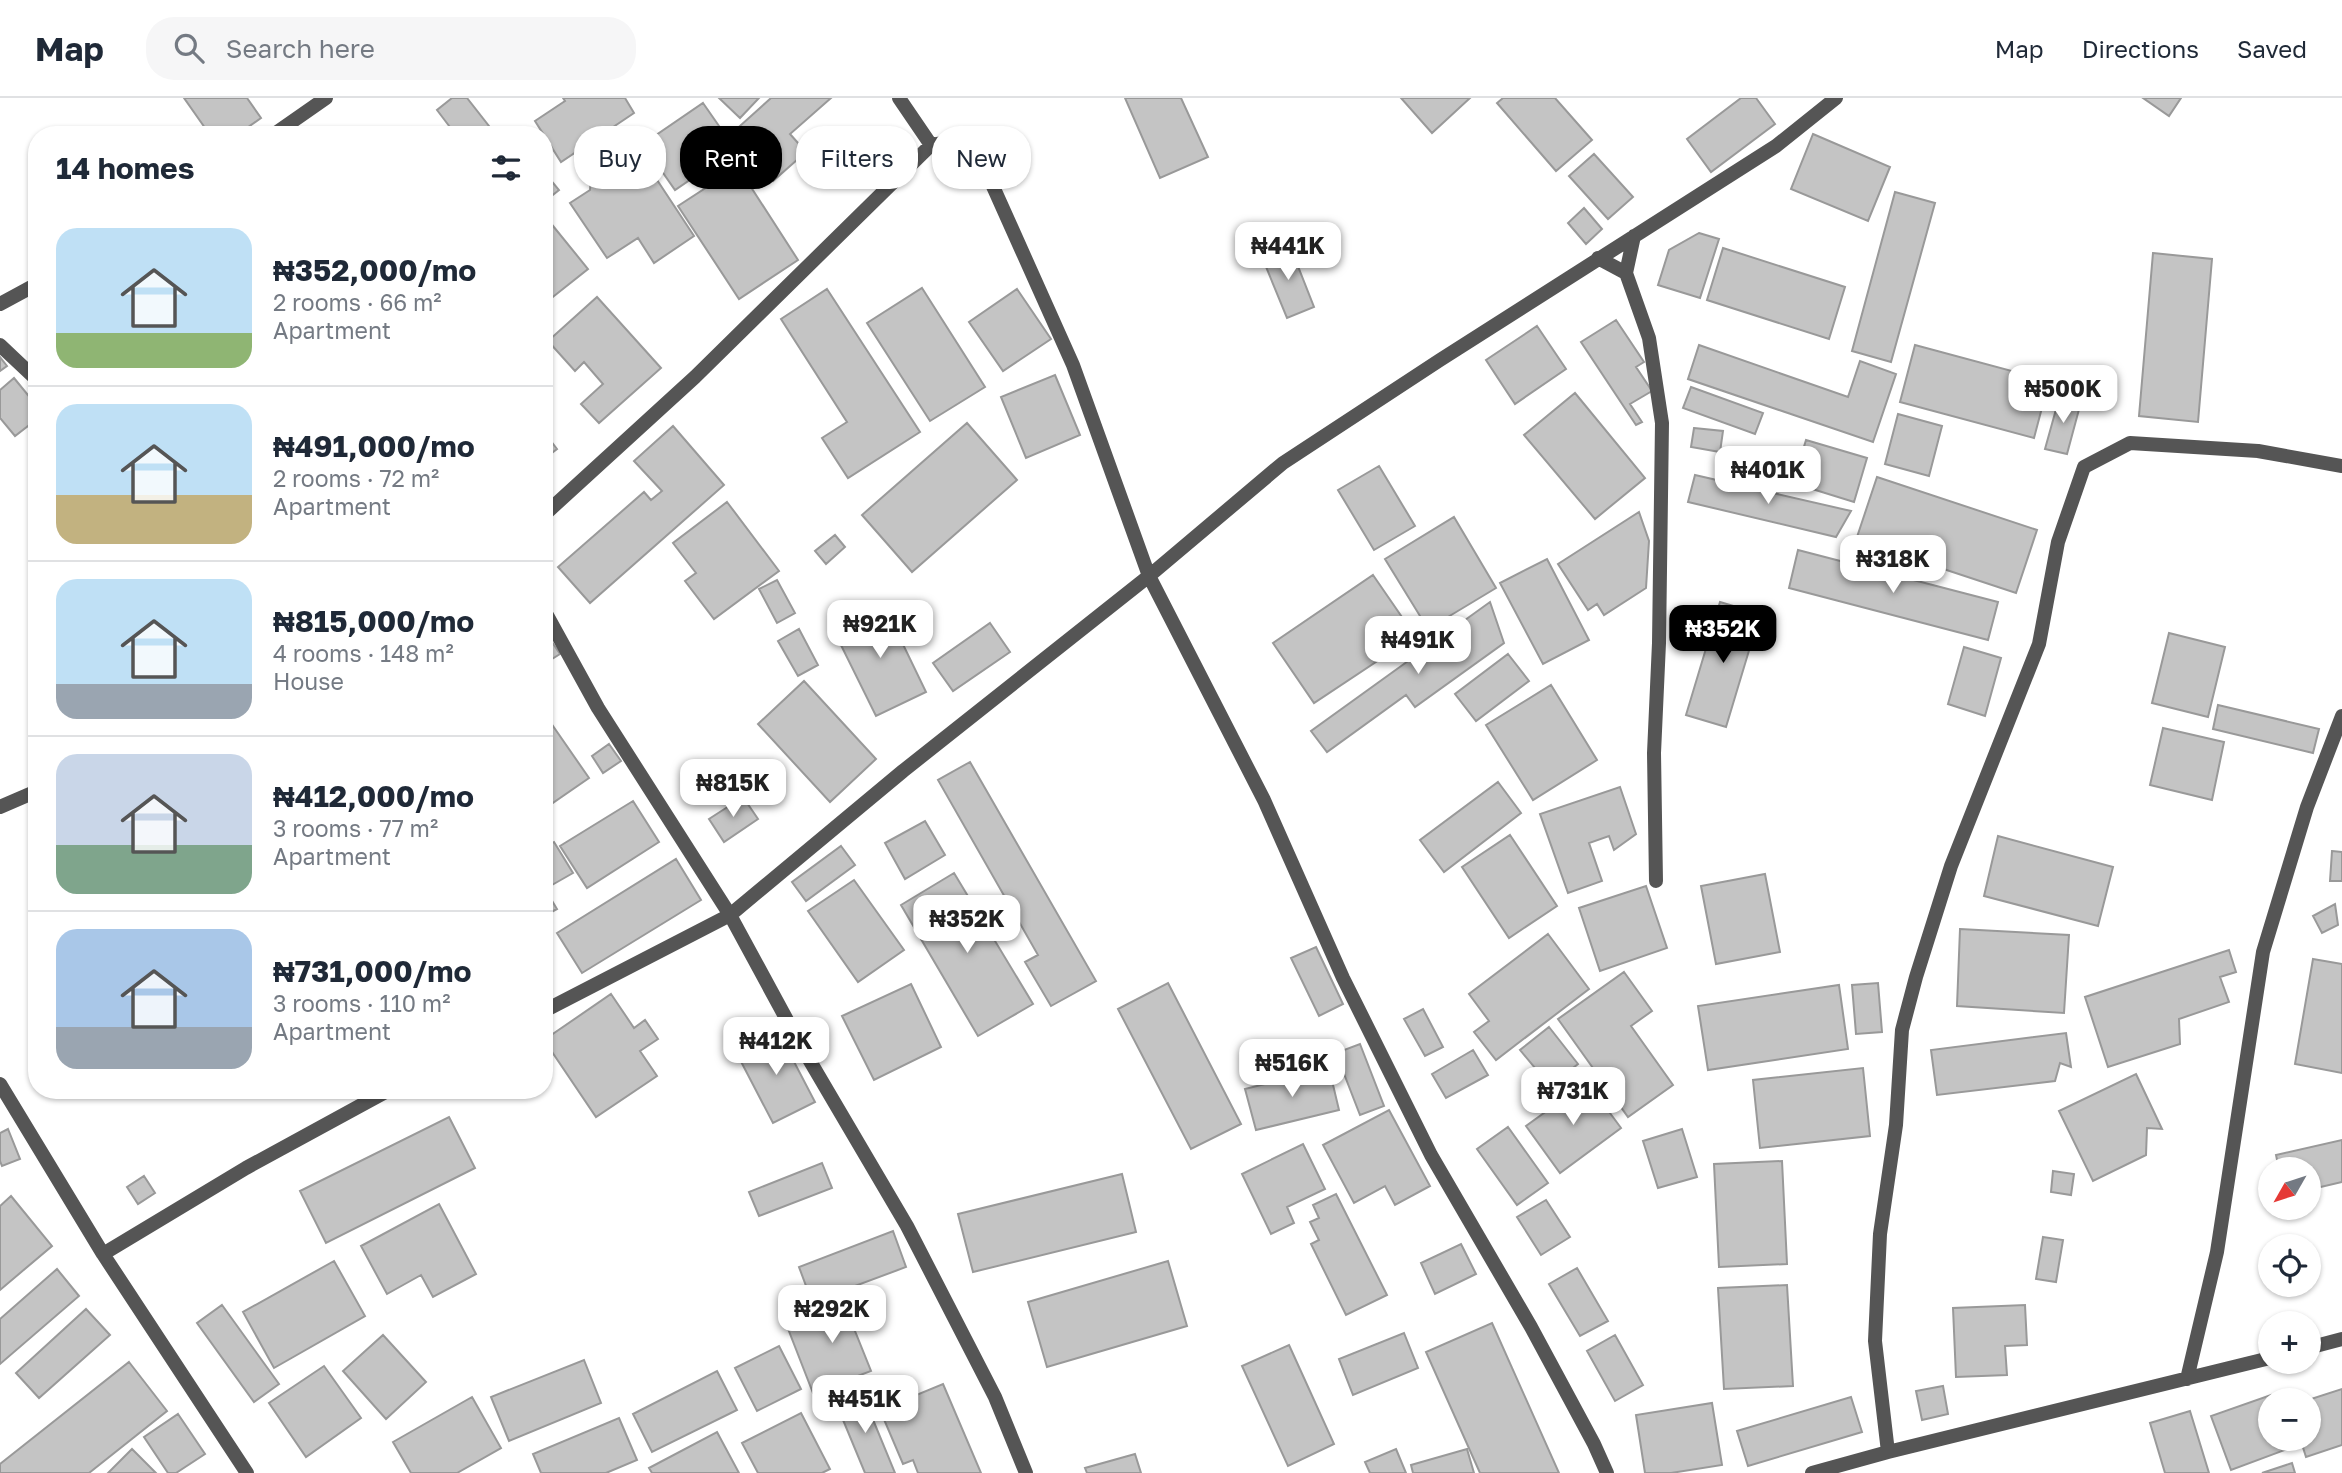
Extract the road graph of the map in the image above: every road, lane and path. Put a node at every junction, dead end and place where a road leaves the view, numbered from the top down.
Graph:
1 (326, 98) edge
2 (900, 98) edge
3 (1836, 98) edge
4 (286, 126) edge
5 (931, 145) junction
6 (1634, 236) junction
7 (1598, 258) junction
8 (1626, 273) junction
9 (28, 289) edge
10 (0, 304) edge
11 (0, 345) edge
12 (28, 371) edge
13 (2342, 466) edge
14 (553, 507) edge
15 (1149, 576) junction
16 (553, 626) edge
17 (2342, 716) edge
18 (28, 795) edge
19 (0, 807) edge
20 (1656, 881) dead end
21 (730, 915) junction
22 (553, 1005) edge
23 (0, 1084) edge
24 (372, 1099) edge
25 (103, 1254) junction
26 (2342, 1339) edge
27 (2321, 1345) edge
28 (2258, 1360) edge
29 (2187, 1379) junction
30 (1888, 1452) junction
31 (247, 1473) edge
32 (1026, 1473) edge
33 (1607, 1473) edge
34 (1812, 1473) edge

1 - 4 street
2 - 5 street
3 - 6 street
5 - 14 street
5 - 15 street
6 - 7 street
6 - 8 street
7 - 8 street
7 - 15 street
8 - 20 street
9 - 10 street
11 - 12 street
13 - 30 street
15 - 21 street
15 - 33 street
16 - 21 street
17 - 29 street
18 - 19 street
21 - 22 street
21 - 32 street
23 - 25 street
24 - 25 street
25 - 31 street
26 - 27 street
28 - 29 street
29 - 30 street
30 - 34 street

